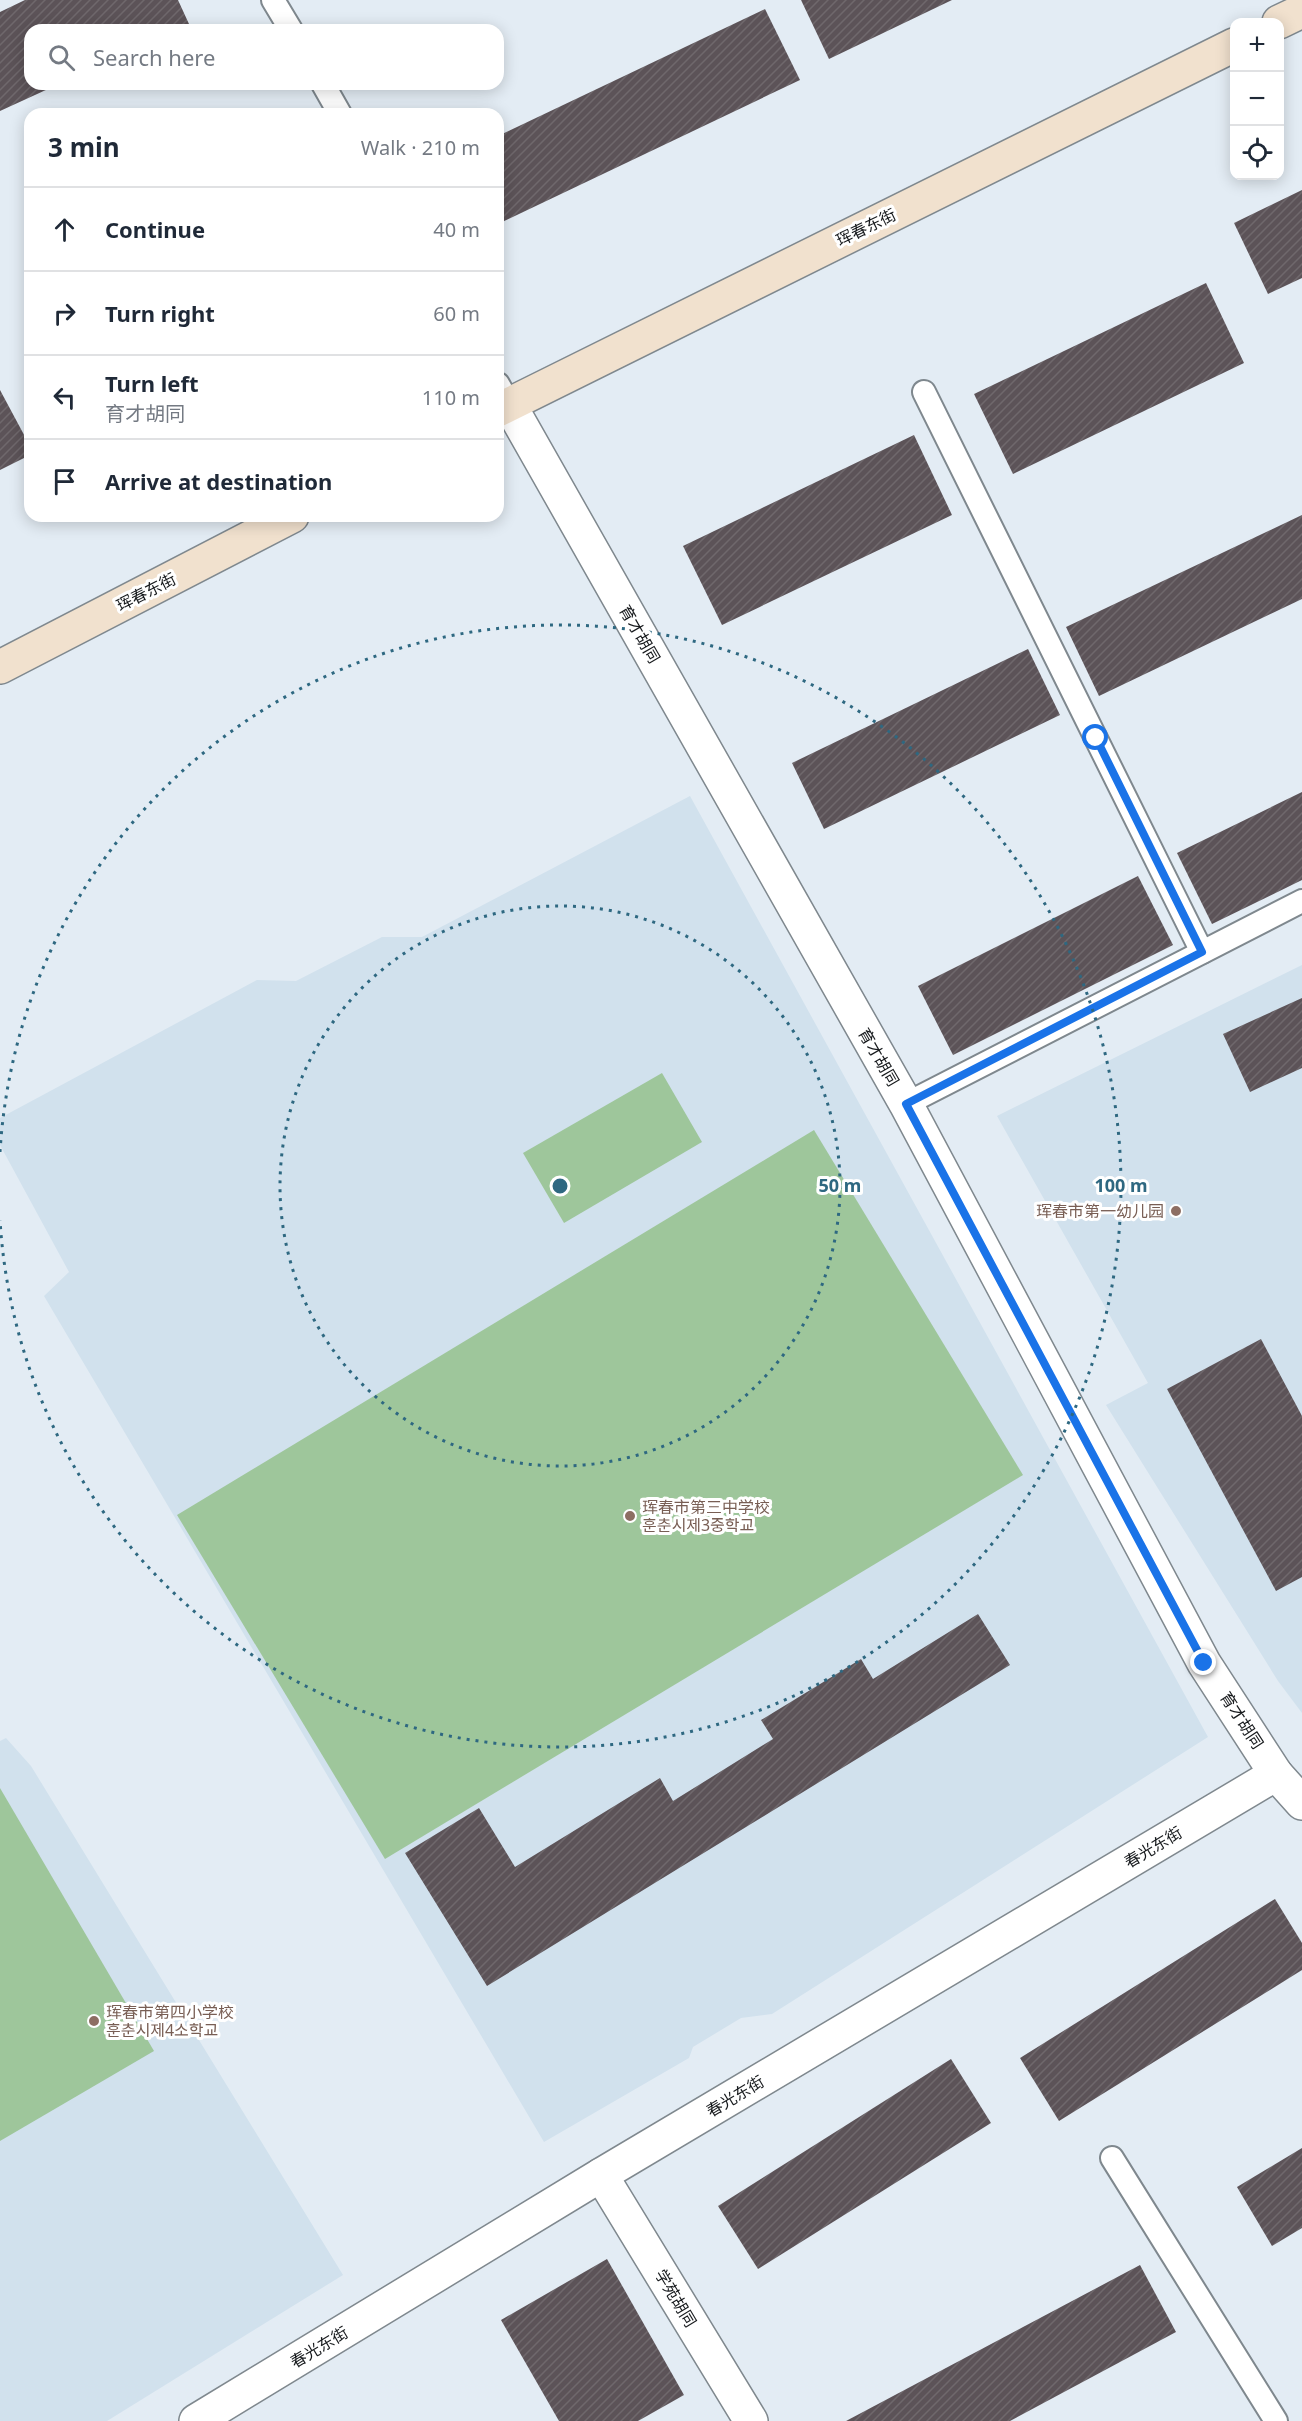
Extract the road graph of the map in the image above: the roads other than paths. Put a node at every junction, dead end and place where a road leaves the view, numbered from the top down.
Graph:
1 (273, 0) edge
2 (1302, 11) edge
3 (1284, 20) edge
4 (287, 24) edge
5 (1230, 47) edge
6 (326, 90) edge
7 (336, 108) edge
8 (924, 392) dead end
9 (504, 398) edge
10 (504, 402) edge
11 (280, 522) edge
12 (0, 667) edge
13 (1302, 901) edge
14 (1202, 952) junction
15 (906, 1104) junction
16 (1276, 1774) junction
17 (1302, 1803) edge
18 (1112, 2158) dead end
19 (601, 2175) junction
20 (196, 2421) edge
21 (751, 2421) edge
22 (1276, 2421) edge

1 - 4 lane
2 - 3 main road
5 - 9 main road, 珲春东街
6 - 7 lane
8 - 14 lane
10 - 15 street, 育才胡同
11 - 12 main road, 珲春东街
13 - 14 lane
14 - 15 lane
15 - 16 street, 育才胡同
16 - 17 street, 育才胡同
16 - 19 street, 春光东街
18 - 22 lane
19 - 20 street, 春光东街
19 - 21 street, 学苑胡同

